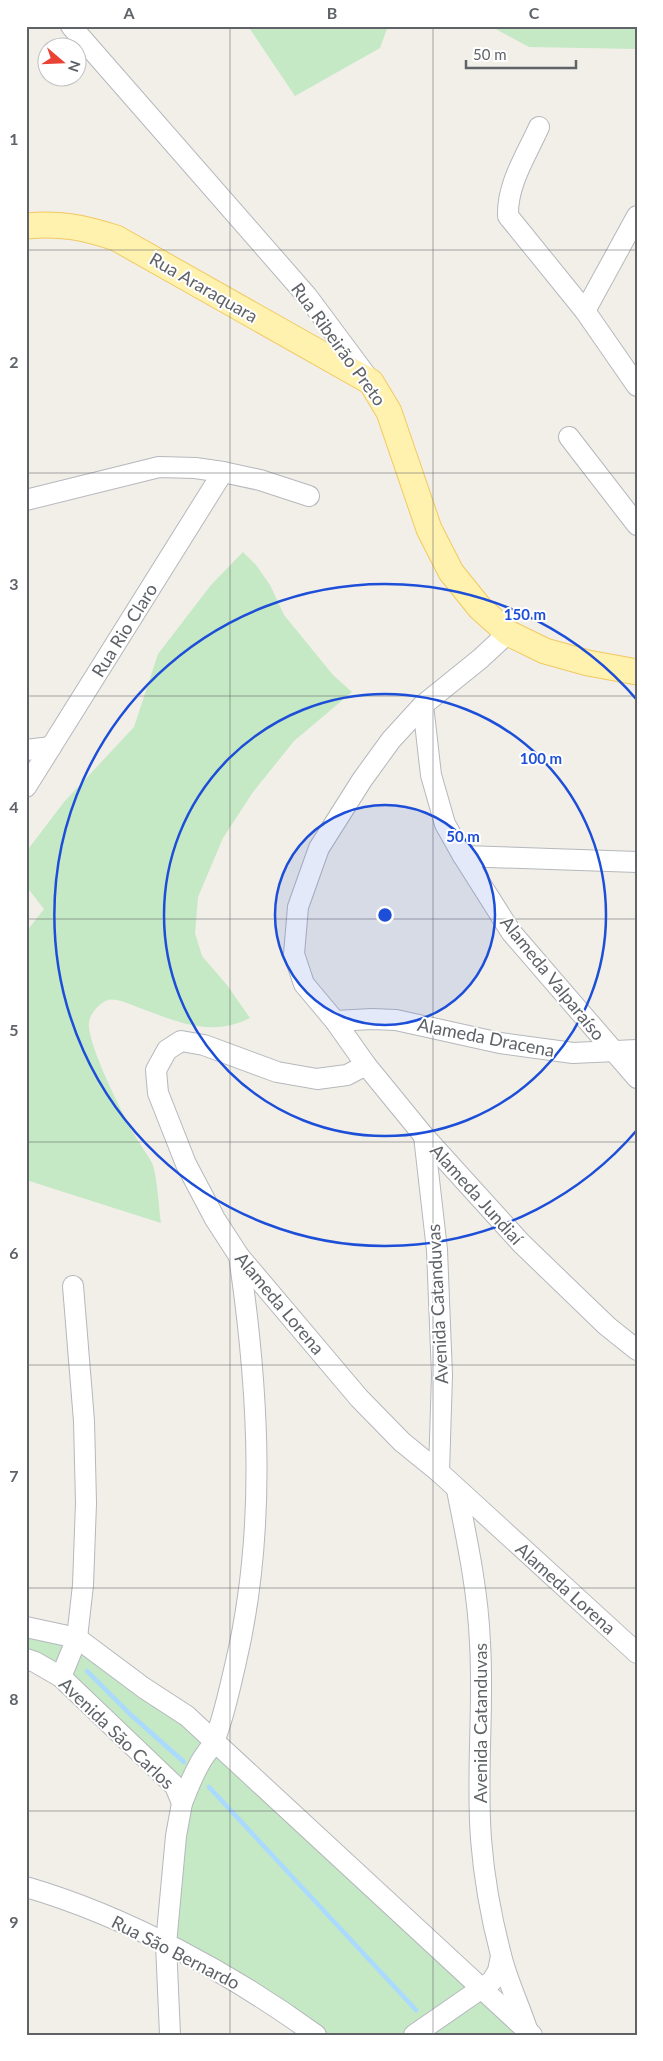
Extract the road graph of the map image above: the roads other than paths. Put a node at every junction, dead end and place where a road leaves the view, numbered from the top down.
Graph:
1 (71, 26) edge
2 (539, 127) dead end
3 (637, 216) edge
4 (26, 226) edge
5 (585, 311) junction
6 (371, 382) junction
7 (637, 386) edge
8 (570, 437) dead end
9 (223, 472) junction
10 (309, 496) dead end
11 (26, 500) edge
12 (637, 525) edge
13 (508, 633) junction
14 (637, 672) edge
15 (423, 704) junction
16 (51, 747) junction
17 (26, 750) edge
18 (26, 787) edge
19 (463, 856) junction
20 (637, 862) edge
21 (335, 1021) junction
22 (637, 1050) edge
23 (613, 1052) junction
24 (366, 1066) junction
25 (637, 1078) edge
26 (424, 1136) junction
27 (239, 1256) junction
28 (73, 1286) dead end
29 (637, 1350) edge
30 (439, 1472) junction
31 (457, 1490) junction
32 (26, 1627) edge
33 (77, 1638) junction
34 (637, 1653) edge
35 (26, 1659) edge
36 (61, 1677) junction
37 (214, 1740) junction
38 (182, 1803) junction
39 (26, 1887) edge
40 (166, 1944) junction
41 (501, 1956) junction
42 (480, 1988) junction
43 (530, 2033) edge
44 (170, 2035) edge
45 (316, 2035) edge
46 (414, 2035) edge

1 - 6 street, Rua Ribeirão Preto
2 - 5 street
3 - 5 street
4 - 6 main road, Rua Araraquara
5 - 7 street
6 - 13 main road, Rua Ribeirão Preto
8 - 12 street
9 - 10 street
9 - 11 street
9 - 16 street, Rua Rio Claro
13 - 14 main road, Rua Ribeirão Preto
13 - 15 street, Alameda Jundiaí
15 - 19 street, Alameda Valparaíso
15 - 21 street, Alameda Jundiaí
16 - 17 street
16 - 18 street, Rua Rio Claro
19 - 20 street
19 - 23 street, Alameda Valparaíso
21 - 23 street, Alameda Dracena
21 - 24 street, Alameda Jundiaí
22 - 23 street, Alameda Dracena
23 - 25 street, Alameda Valparaíso
24 - 26 street, Alameda Jundiaí
24 - 27 street, Alameda Lorena
26 - 29 street, Alameda Jundiaí
26 - 30 street, Avenida Catanduvas
27 - 30 street, Alameda Lorena
27 - 37 street
28 - 33 street
30 - 31 street, Alameda Lorena
31 - 34 street, Alameda Lorena
31 - 41 street, Avenida Catanduvas
32 - 33 street
33 - 36 street
33 - 37 street
35 - 36 street, Avenida São Carlos
36 - 38 street, Avenida São Carlos
37 - 38 street
37 - 42 street
38 - 40 street, Avenida São Carlos
39 - 40 street, Rua São Bernardo
40 - 44 street, Avenida São Carlos
40 - 45 street, Rua São Bernardo
41 - 42 street
41 - 43 street, Avenida Catanduvas
42 - 43 street
42 - 46 street

